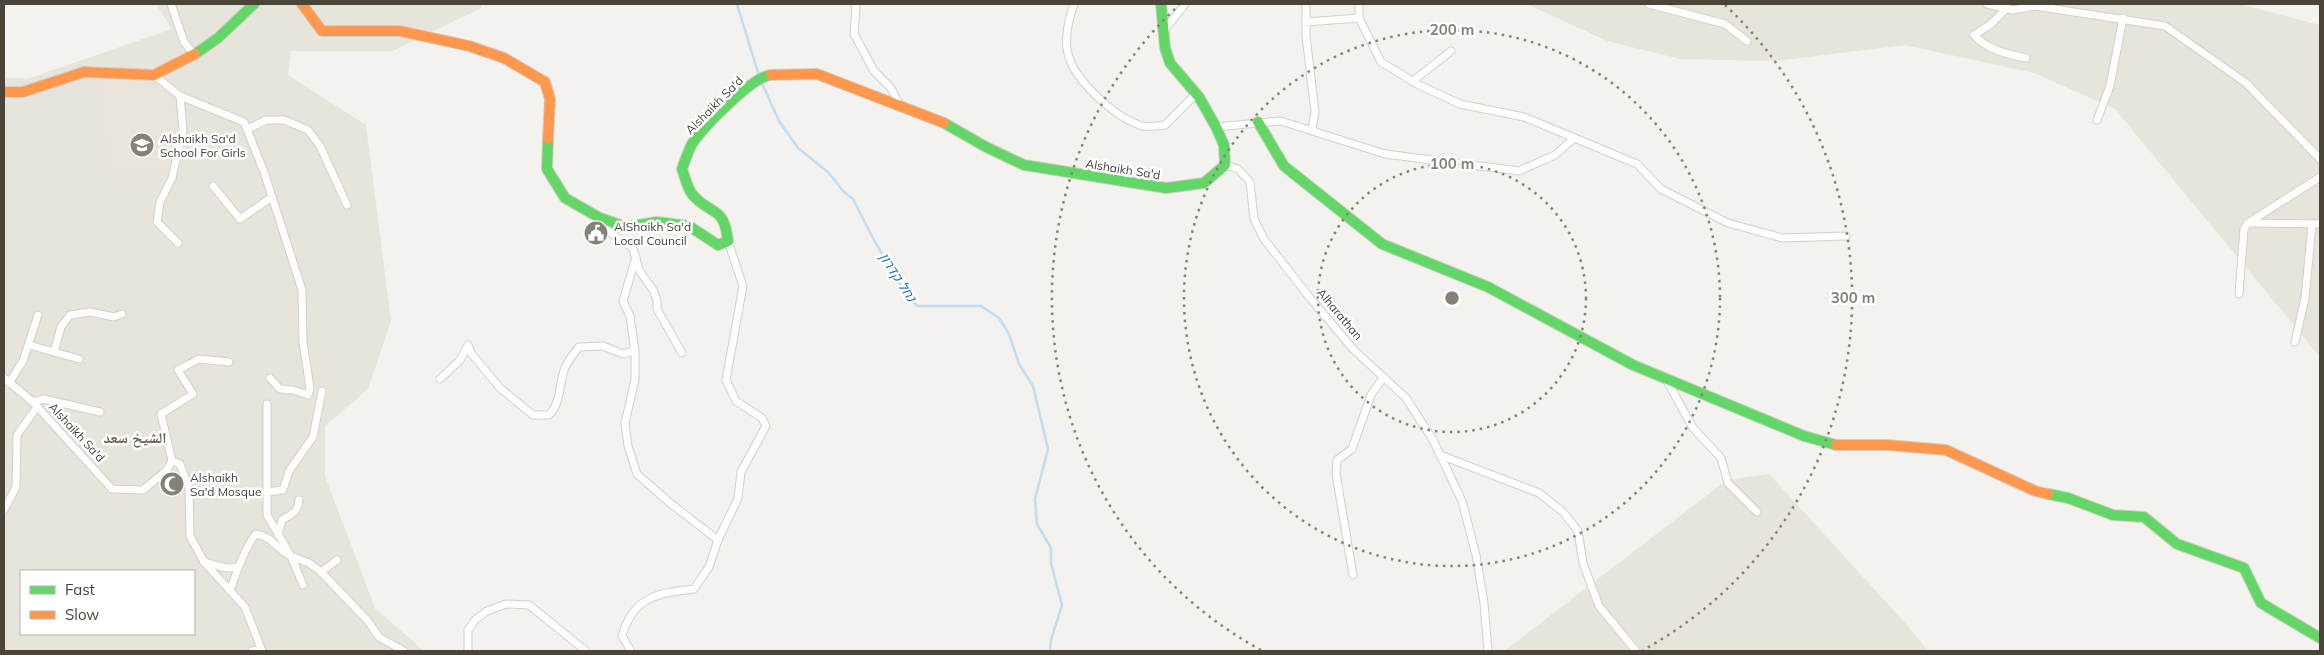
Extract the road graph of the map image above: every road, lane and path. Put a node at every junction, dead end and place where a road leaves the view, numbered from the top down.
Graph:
1 (171, 4) edge
2 (254, 4) edge
3 (302, 4) edge
4 (855, 4) edge
5 (1074, 4) edge
6 (1161, 4) edge
7 (1185, 4) edge
8 (1306, 4) edge
9 (1359, 4) edge
10 (1649, 4) edge
11 (1987, 4) edge
12 (2034, 5) edge
13 (2007, 8) junction
14 (1359, 18) junction
15 (2123, 18) junction
16 (1306, 22) junction
17 (1164, 31) junction
18 (1747, 41) dead end
19 (1451, 51) dead end
20 (194, 54) junction
21 (2026, 58) dead end
22 (154, 75) junction
23 (1413, 81) junction
24 (4, 92) edge
25 (1196, 94) junction
26 (180, 96) junction
27 (901, 108) junction
28 (2097, 120) dead end
29 (1258, 122) junction
30 (1216, 127) junction
31 (248, 130) junction
32 (1312, 130) junction
33 (1573, 139) junction
34 (2317, 149) edge
35 (2320, 159) edge
36 (1225, 165) junction
37 (2320, 177) edge
38 (213, 186) dead end
39 (272, 197) junction
40 (347, 205) dead end
41 (600, 218) junction
42 (2248, 223) junction
43 (2316, 225) edge
44 (1846, 236) dead end
45 (728, 241) junction
46 (178, 243) dead end
47 (636, 257) junction
48 (2239, 294) dead end
49 (38, 314) dead end
50 (122, 314) dead end
51 (2295, 342) dead end
52 (29, 345) junction
53 (635, 351) junction
54 (54, 352) junction
55 (682, 353) dead end
56 (80, 359) dead end
57 (229, 362) dead end
58 (270, 378) dead end
59 (1382, 378) junction
60 (1666, 379) junction
61 (440, 380) dead end
62 (6, 381) edge
63 (322, 391) dead end
64 (35, 404) junction
65 (266, 404) dead end
66 (100, 412) dead end
67 (1440, 455) junction
68 (172, 461) junction
69 (267, 492) junction
70 (299, 500) dead end
71 (4, 510) edge
72 (1757, 512) dead end
73 (278, 535) junction
74 (718, 540) junction
75 (291, 556) junction
76 (337, 560) dead end
77 (204, 562) junction
78 (237, 567) junction
79 (321, 572) junction
80 (1353, 575) dead end
81 (303, 585) dead end
82 (230, 591) junction
83 (2320, 638) edge
84 (262, 650) edge
85 (252, 651) edge
86 (404, 651) edge
87 (468, 651) edge
88 (586, 651) edge
89 (631, 651) edge
90 (1488, 651) edge
91 (1636, 651) edge

1 - 20 street
2 - 20 street
3 - 41 street
4 - 27 street
5 - 25 street
6 - 17 street
7 - 17 street
8 - 16 street
9 - 14 street
10 - 18 street
11 - 13 street
12 - 13 street
12 - 15 street
13 - 21 street
14 - 16 street
14 - 23 street
15 - 28 street
15 - 34 street
16 - 32 street
17 - 25 street
19 - 23 street
20 - 22 street
22 - 24 street
22 - 26 street
23 - 33 street
25 - 30 street
26 - 31 street
26 - 46 street
27 - 36 street, Alshaikh Sa'd
27 - 45 street, Alshaikh Sa'd
29 - 30 street
29 - 32 street
29 - 60 street
30 - 36 street
31 - 39 street
31 - 40 street
32 - 33 street
33 - 44 street
34 - 35 street
36 - 59 street, Alharathan
37 - 42 street
38 - 39 street
39 - 58 street
41 - 45 street
41 - 47 street
42 - 43 street
42 - 48 street
43 - 51 street
45 - 74 street
47 - 53 street
47 - 55 street
49 - 52 street
50 - 54 street
52 - 54 street
52 - 62 street
53 - 61 street
53 - 74 street
54 - 56 street
57 - 68 street
59 - 67 street, Alharathan
59 - 80 street
60 - 72 street
60 - 83 street
62 - 64 street, Alshaikh Sa'd
63 - 69 street
64 - 66 street
64 - 68 street, Alshaikh Sa'd
64 - 71 street
65 - 69 street
67 - 90 street, Alharathan
67 - 91 street
68 - 77 street
69 - 73 street
70 - 73 street
73 - 75 street
74 - 89 street
75 - 78 street
75 - 79 street
75 - 81 street
76 - 79 street
77 - 78 street
77 - 82 street
78 - 82 street
79 - 86 street
82 - 84 street
84 - 85 street
87 - 88 street

